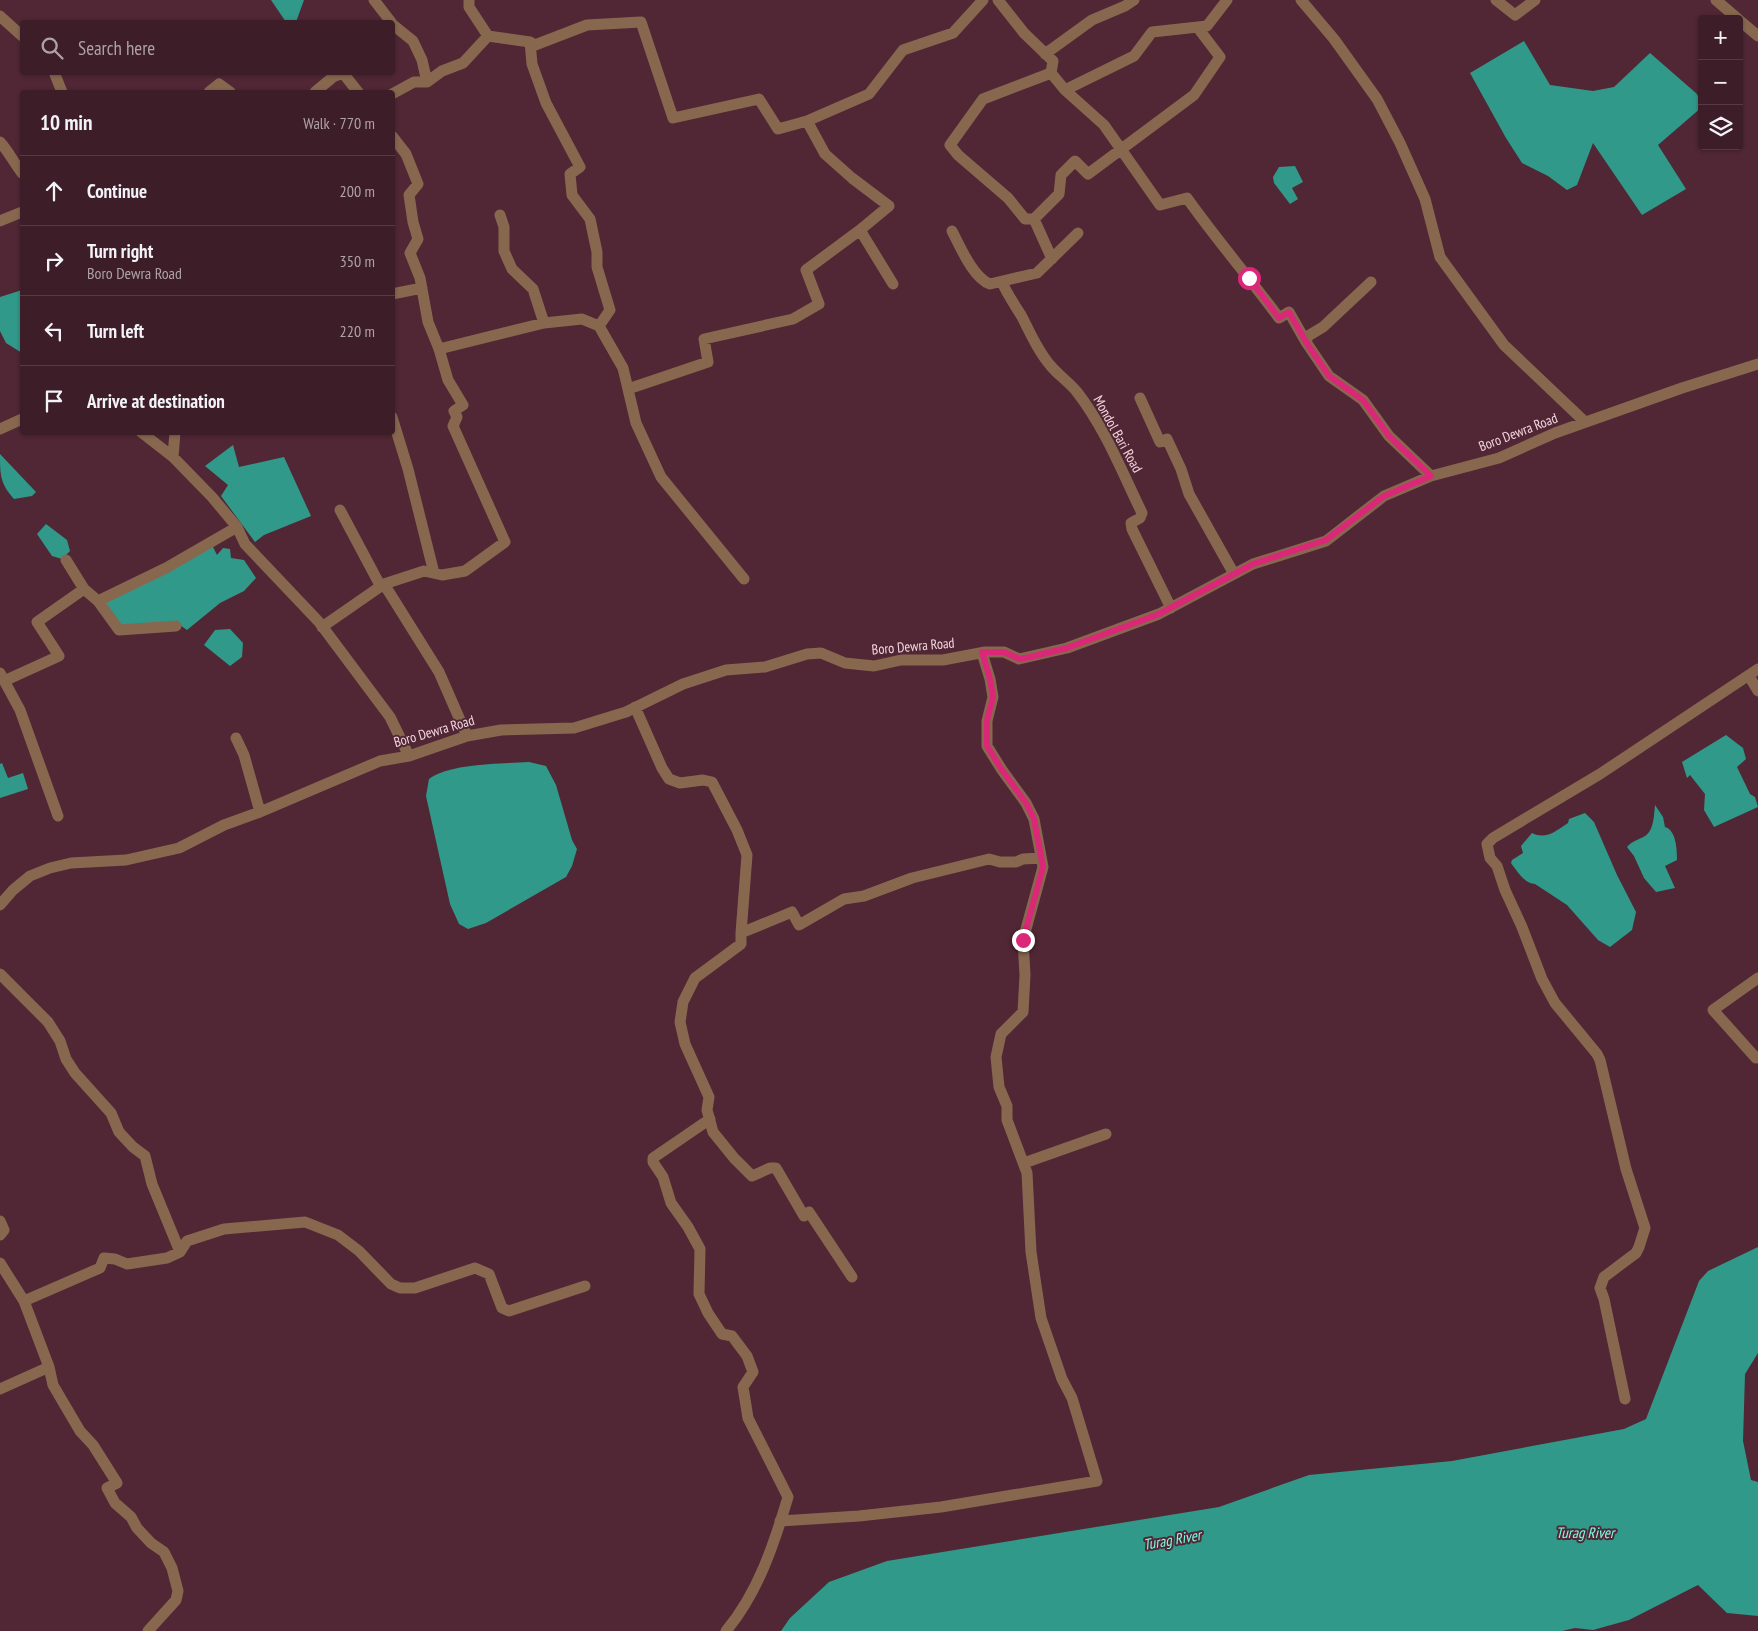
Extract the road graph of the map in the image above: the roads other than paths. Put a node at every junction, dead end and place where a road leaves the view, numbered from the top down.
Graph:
1 (374, 0) edge
2 (469, 0) edge
3 (983, 0) edge
4 (998, 0) edge
5 (1134, 0) edge
6 (1227, 0) edge
7 (1301, 0) edge
8 (1496, 0) edge
9 (1535, 0) edge
10 (1716, 0) edge
11 (1734, 15) edge
12 (0, 16) edge
13 (390, 20) edge
14 (1743, 23) edge
15 (395, 26) edge
16 (1198, 28) junction
17 (20, 34) edge
18 (488, 36) junction
19 (1758, 36) edge
20 (530, 42) junction
21 (1045, 54) junction
22 (1052, 74) junction
23 (55, 75) edge
24 (338, 75) edge
25 (346, 75) edge
26 (427, 82) junction
27 (61, 90) edge
28 (212, 90) edge
29 (227, 90) edge
30 (318, 90) edge
31 (357, 90) edge
32 (1065, 90) junction
33 (395, 92) edge
34 (807, 121) junction
35 (395, 140) edge
36 (0, 142) edge
37 (1121, 150) junction
38 (20, 171) edge
39 (20, 213) edge
40 (500, 215) dead end
41 (1034, 219) junction
42 (0, 221) edge
43 (860, 230) junction
44 (952, 231) dead end
45 (1078, 233) dead end
46 (1052, 258) junction
47 (1002, 282) junction
48 (1371, 282) dead end
49 (893, 284) dead end
50 (422, 288) junction
51 (395, 293) edge
52 (544, 323) junction
53 (599, 326) junction
54 (1306, 342) junction
55 (439, 349) junction
56 (1758, 364) edge
57 (628, 389) junction
58 (1140, 398) dead end
59 (20, 421) edge
60 (1585, 422) junction
61 (395, 427) edge
62 (0, 430) edge
63 (145, 435) edge
64 (175, 435) edge
65 (173, 457) junction
66 (1431, 476) junction
67 (340, 510) dead end
68 (237, 527) junction
69 (66, 560) dead end
70 (434, 573) junction
71 (1234, 574) junction
72 (744, 579) dead end
73 (382, 586) junction
74 (84, 589) junction
75 (98, 601) junction
76 (1171, 608) junction
77 (176, 626) dead end
78 (322, 627) junction
79 (982, 652) junction
80 (1753, 672) edge
81 (2, 677) edge
82 (1758, 691) edge
83 (635, 707) junction
84 (466, 736) junction
85 (236, 738) dead end
86 (409, 756) junction
87 (260, 812) junction
88 (58, 816) dead end
89 (1041, 858) junction
90 (0, 904) edge
91 (741, 933) junction
92 (0, 974) edge
93 (1758, 978) edge
94 (1758, 1056) edge
95 (710, 1119) junction
96 (1106, 1134) dead end
97 (1024, 1163) junction
98 (0, 1221) edge
99 (0, 1235) edge
100 (180, 1252) junction
101 (0, 1263) edge
102 (852, 1278) dead end
103 (585, 1286) dead end
104 (24, 1301) junction
105 (49, 1367) junction
106 (0, 1389) edge
107 (1625, 1399) dead end
108 (780, 1521) junction
109 (148, 1631) edge
110 (726, 1631) edge

1 - 13 street
2 - 18 street
3 - 34 street
4 - 21 street
5 - 21 street
6 - 16 street
7 - 60 street
8 - 9 street
10 - 11 street
12 - 17 street
14 - 19 street
15 - 26 street
16 - 32 street
16 - 37 street
18 - 20 street
18 - 26 street
20 - 34 street
20 - 53 street
21 - 22 street
22 - 32 street
22 - 41 street
23 - 27 street
24 - 30 street
25 - 31 street
26 - 33 street
28 - 29 street
32 - 37 street
34 - 43 street
35 - 50 street
36 - 38 street
37 - 41 street
37 - 54 street
39 - 42 street
40 - 52 street
41 - 46 street
43 - 49 street
43 - 57 street
44 - 47 street
45 - 46 street
46 - 47 street
47 - 76 street, Mondol Bari Road
48 - 54 street
50 - 51 street
50 - 55 street
52 - 53 street
52 - 55 street
53 - 57 street
54 - 66 street
55 - 70 street
56 - 60 street, Boro Dewra Road
57 - 72 street
58 - 71 street
59 - 62 street
60 - 66 street, Boro Dewra Road
61 - 70 street
63 - 65 street
64 - 65 street
65 - 68 street
66 - 71 street, Boro Dewra Road
67 - 73 street
68 - 75 street
68 - 78 street
69 - 74 street
70 - 73 street
71 - 76 street, Boro Dewra Road
73 - 78 street
73 - 84 street
74 - 75 street
74 - 81 street
75 - 77 street
76 - 79 street, Boro Dewra Road
78 - 86 street
79 - 83 street, Boro Dewra Road
79 - 89 street
80 - 82 street
80 - 107 street
81 - 88 street
83 - 84 street, Boro Dewra Road
83 - 91 street
84 - 86 street, Boro Dewra Road
85 - 87 street
86 - 87 street, Boro Dewra Road
87 - 90 street, Boro Dewra Road
89 - 91 street
89 - 97 street
91 - 95 street
92 - 100 street
93 - 94 street
95 - 102 street
95 - 108 street
96 - 97 street
97 - 108 street
98 - 99 street
100 - 103 street
100 - 104 street
101 - 104 street
104 - 105 street
105 - 106 street
105 - 109 street
108 - 110 street

